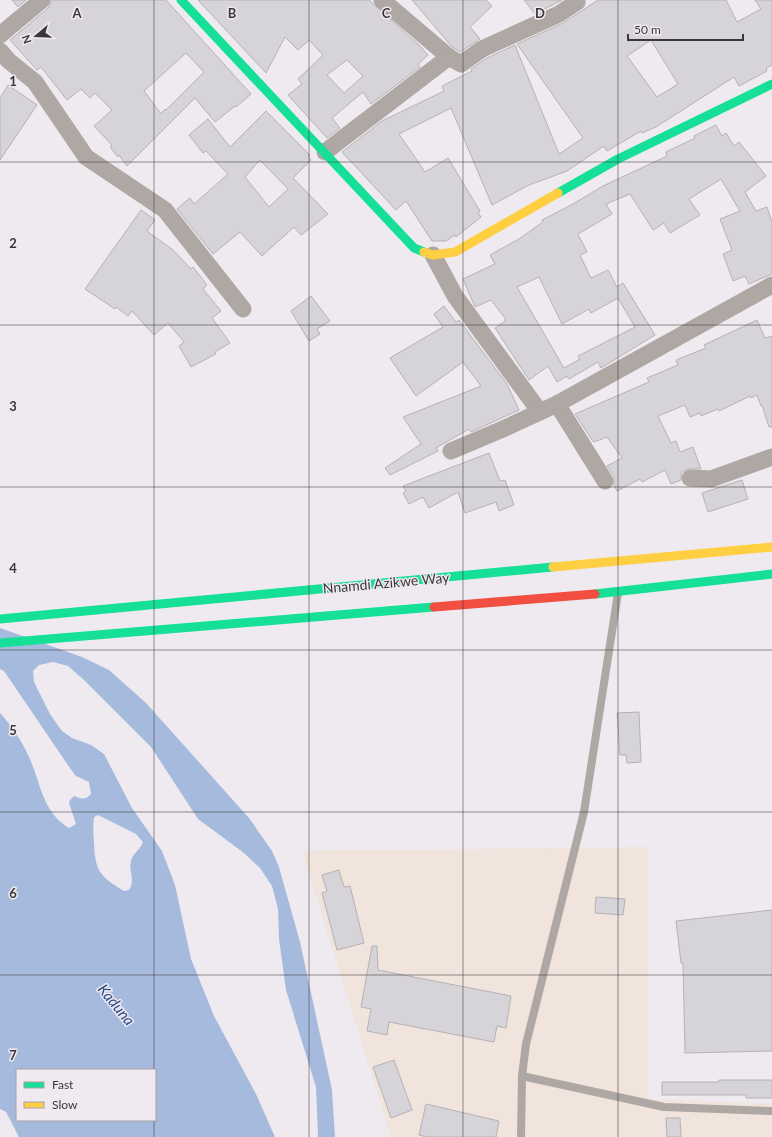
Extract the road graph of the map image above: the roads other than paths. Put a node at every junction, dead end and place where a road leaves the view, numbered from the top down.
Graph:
1 (42, 0) edge
2 (181, 0) edge
3 (382, 0) edge
4 (577, 0) edge
5 (0, 35) edge
6 (0, 51) edge
7 (449, 58) junction
8 (772, 84) edge
9 (325, 152) junction
10 (433, 256) junction
11 (772, 285) edge
12 (243, 310) dead end
13 (557, 404) junction
14 (540, 412) junction
15 (452, 451) dead end
16 (772, 457) edge
17 (690, 478) dead end
18 (605, 481) dead end
19 (772, 547) edge
20 (772, 574) edge
21 (618, 592) junction
22 (0, 619) edge
23 (0, 643) edge
24 (522, 1076) junction
25 (772, 1111) edge
26 (521, 1137) edge

1 - 5 street
2 - 9 main road
3 - 7 street
4 - 7 street
6 - 12 street
7 - 9 street
8 - 10 main road
9 - 10 main road
10 - 14 street
11 - 13 street
13 - 14 street
13 - 18 street
14 - 15 street
16 - 17 street
19 - 22 main road, Nnamdi Azikwe Way
20 - 21 main road, Nnamdi Azikwe Way
21 - 23 main road, Nnamdi Azikwe Way
21 - 24 lane
24 - 25 lane
24 - 26 lane

